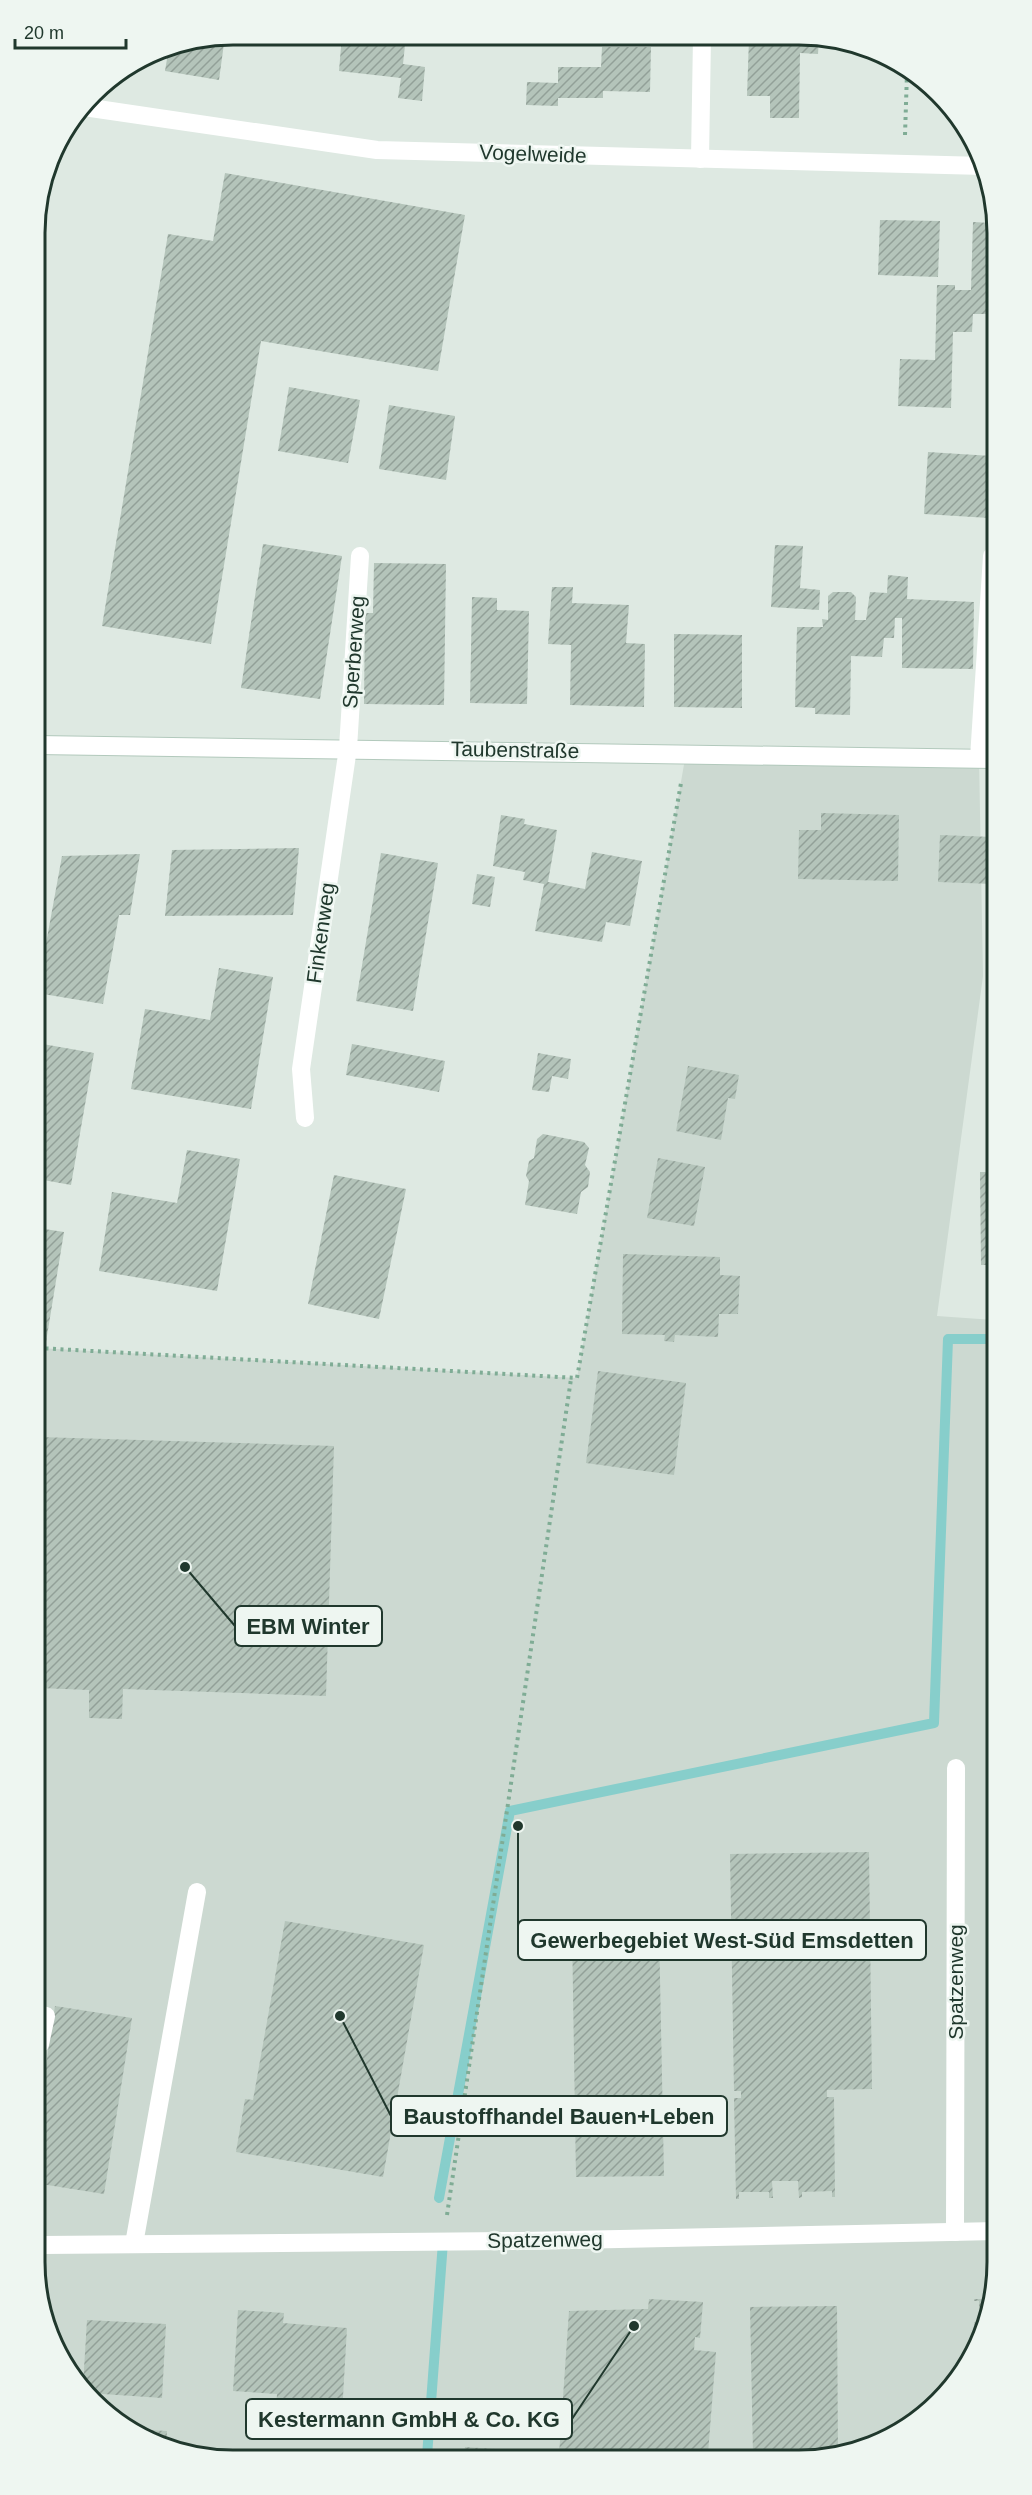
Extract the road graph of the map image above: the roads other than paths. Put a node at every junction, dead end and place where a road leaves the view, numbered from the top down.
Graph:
1 (702, 45) edge
2 (93, 108) edge
3 (700, 159) junction
4 (974, 166) edge
5 (360, 556) dead end
6 (987, 724) edge
7 (45, 745) edge
8 (348, 748) junction
9 (986, 758) edge
10 (305, 1118) dead end
11 (956, 1768) dead end
12 (197, 1892) dead end
13 (987, 2231) edge
14 (955, 2232) junction
15 (134, 2244) junction
16 (45, 2245) edge

1 - 3 street
2 - 3 street, Vogelweide
3 - 4 street, Vogelweide
5 - 8 street, Sperberweg
6 - 9 street
7 - 8 street, Taubenstraße
8 - 9 street, Taubenstraße
8 - 10 street, Finkenweg
11 - 14 street, Spatzenweg
12 - 15 street
13 - 14 street, Spatzenweg
14 - 15 street, Spatzenweg
15 - 16 street, Spatzenweg

